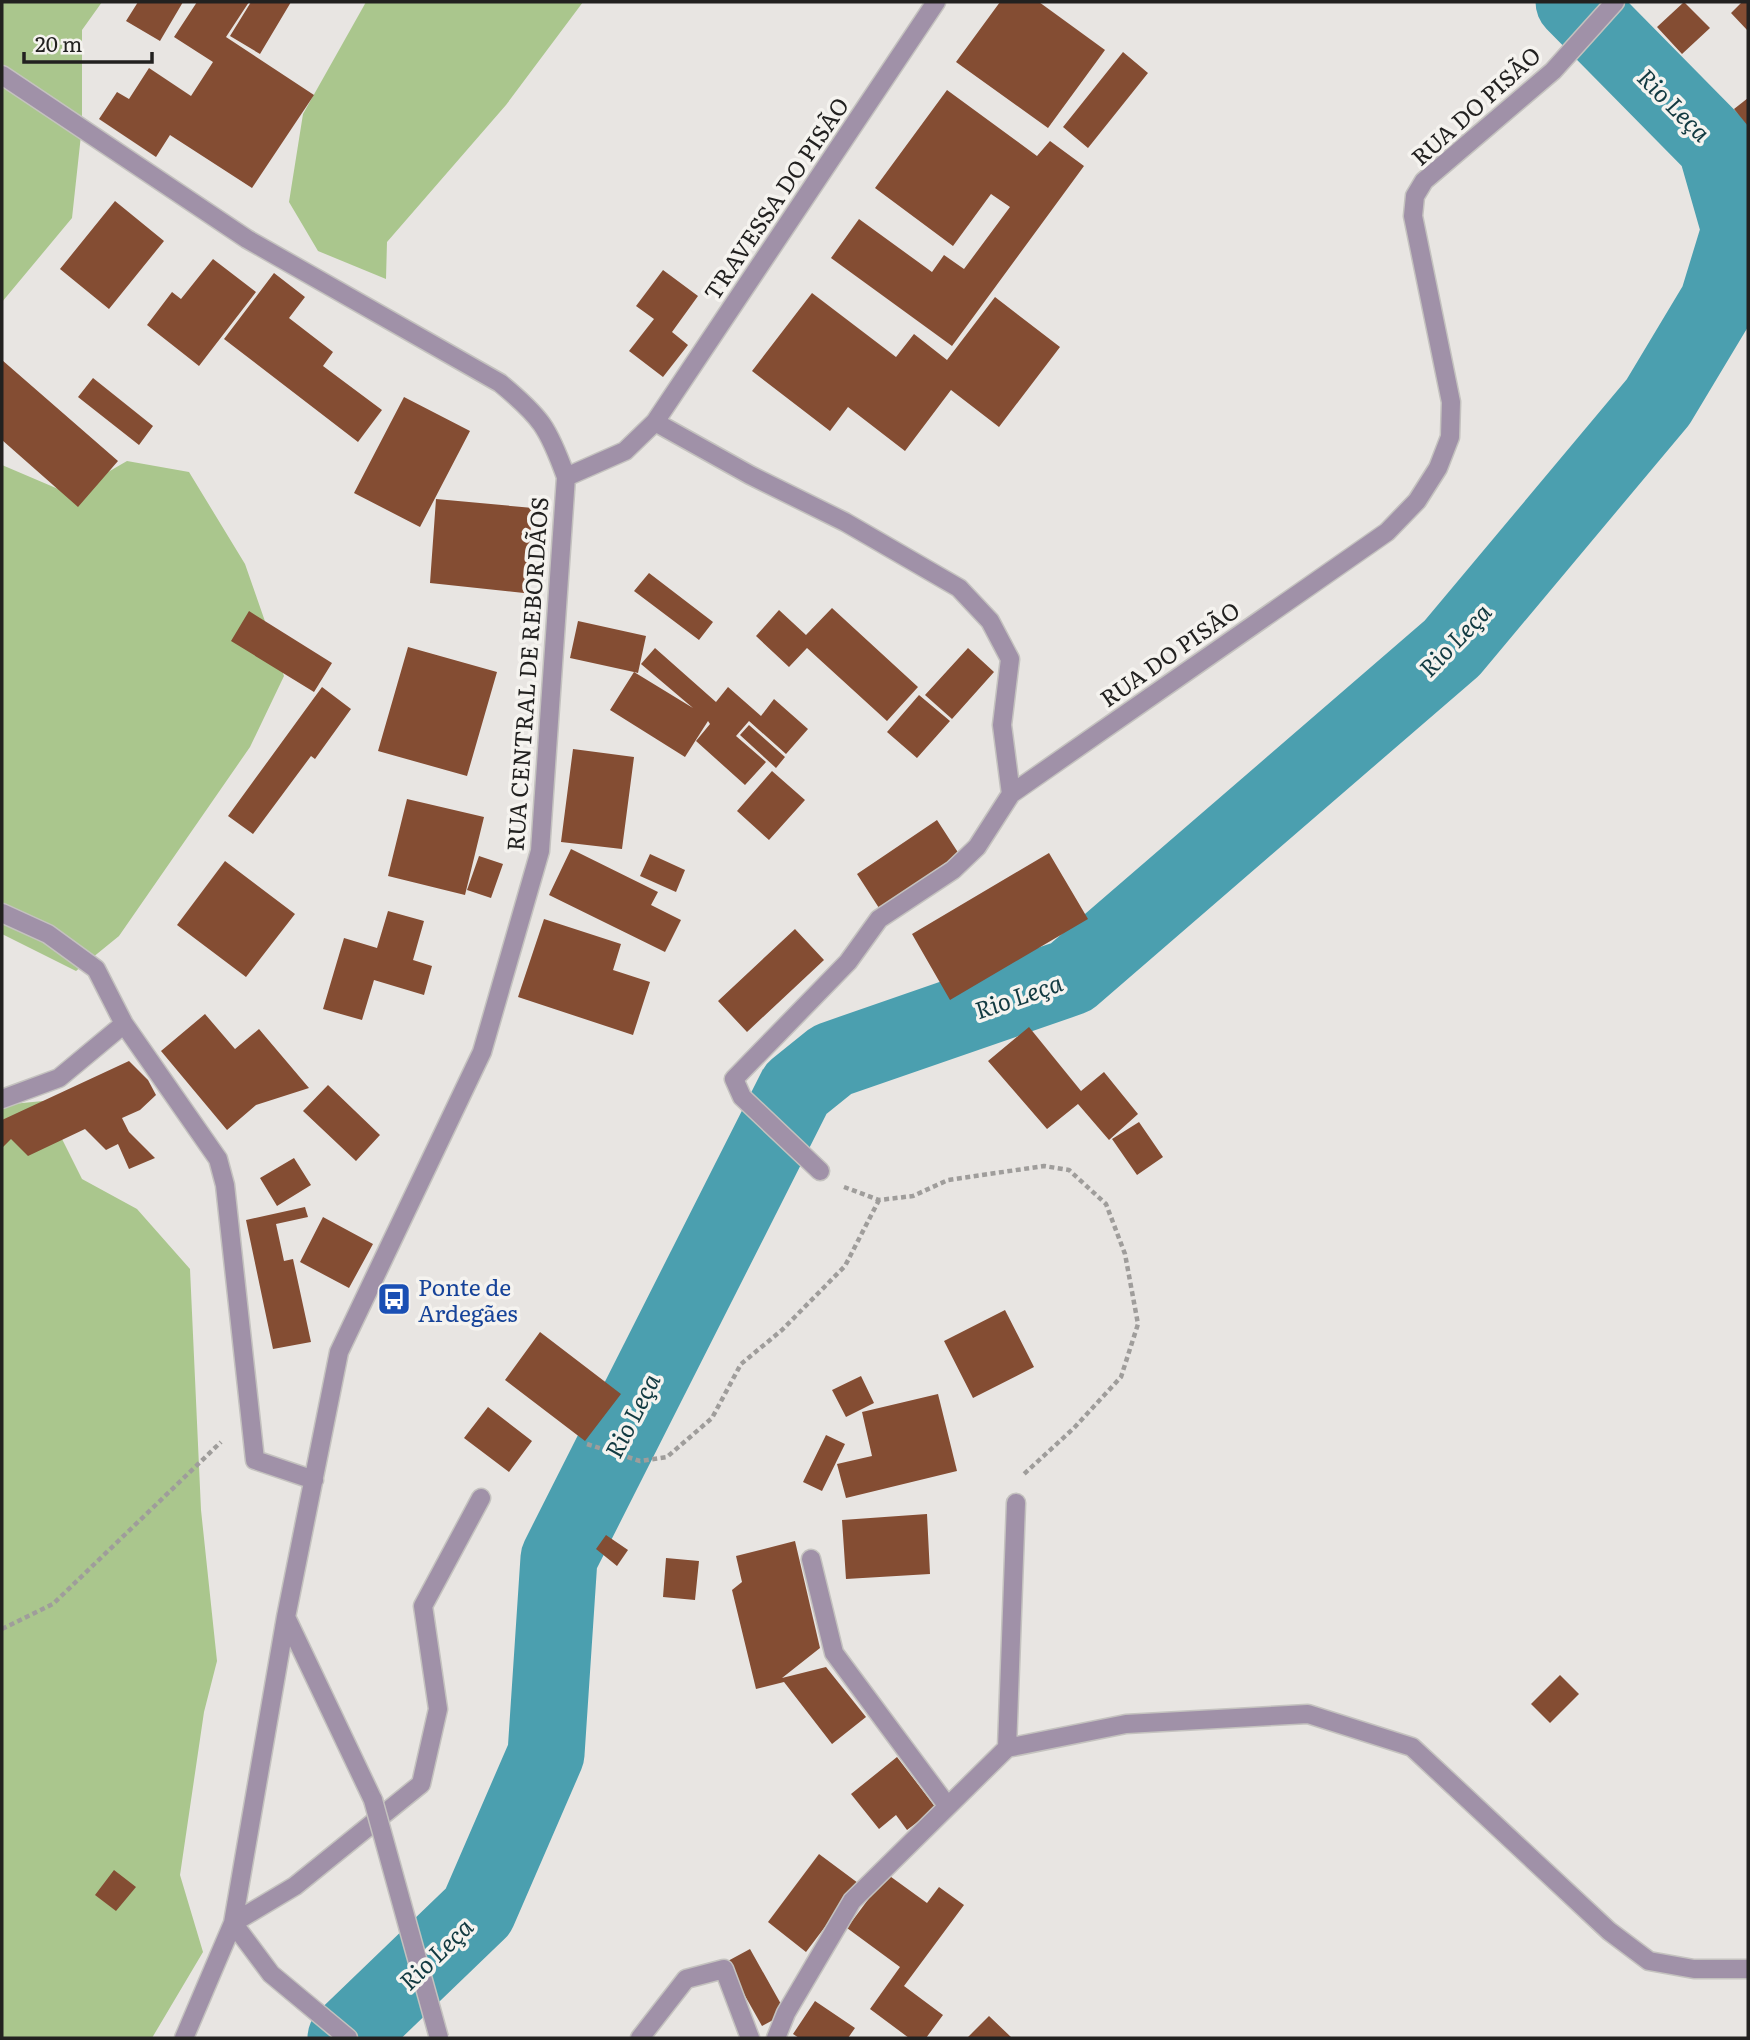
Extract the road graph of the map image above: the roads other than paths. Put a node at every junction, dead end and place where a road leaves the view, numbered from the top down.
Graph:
1 (936, 2) edge
2 (1615, 2) edge
3 (2, 75) edge
4 (655, 422) junction
5 (566, 477) junction
6 (1011, 794) junction
7 (2, 913) edge
8 (124, 1024) junction
9 (2, 1099) edge
10 (820, 1171) road end
11 (314, 1480) junction
12 (481, 1498) dead end
13 (1016, 1503) road end
14 (811, 1559) dead end
15 (286, 1617) junction
16 (1007, 1748) junction
17 (947, 1804) junction
18 (233, 1923) junction
19 (1748, 1969) edge
20 (184, 2038) edge
21 (348, 2038) edge
22 (439, 2038) edge
23 (640, 2038) edge
24 (750, 2038) edge
25 (776, 2038) edge

1 - 4 street, TRAVESSA DO PISÃO
2 - 6 street, RUA DO PISÃO
3 - 5 street, RUA CENTRAL DE REBORDÃOS
4 - 5 street
4 - 6 street
5 - 11 street, RUA CENTRAL DE REBORDÃOS
6 - 10 street
7 - 8 street
8 - 9 street
8 - 11 street
11 - 15 street, RUA CENTRAL DE REBORDÃOS
12 - 18 street
13 - 16 street
14 - 17 street
15 - 18 street, RUA CENTRAL DE REBORDÃOS
15 - 22 street, bridge
16 - 17 street
16 - 19 street
17 - 25 street
18 - 20 street, RUA CENTRAL DE REBORDÃOS
18 - 21 street
23 - 24 street

